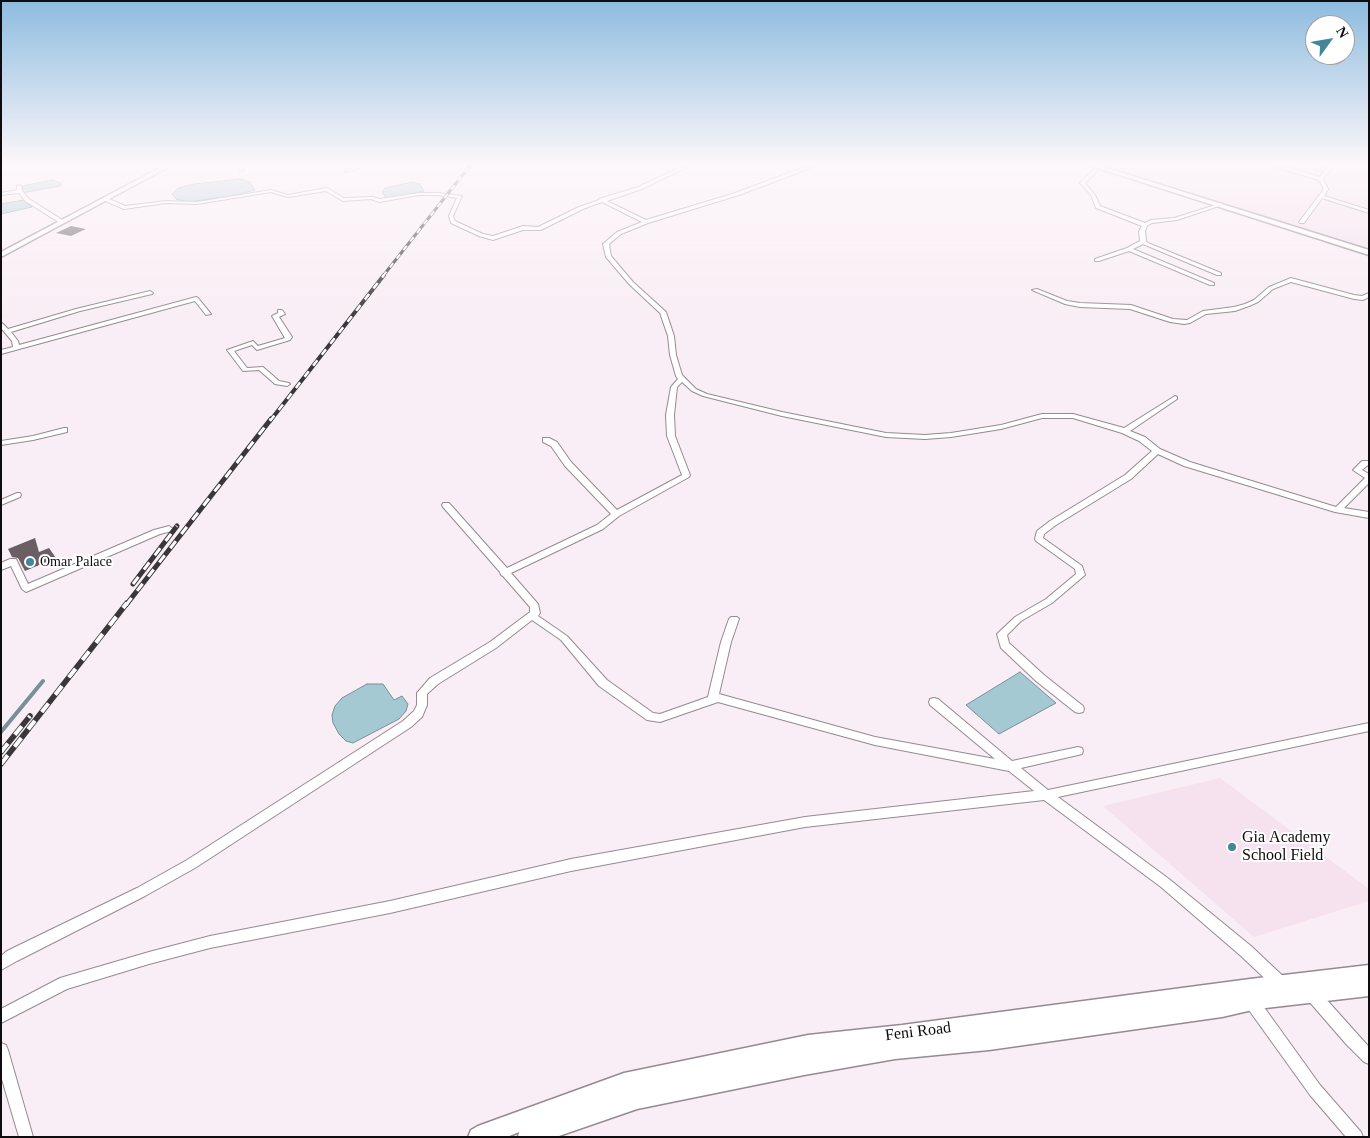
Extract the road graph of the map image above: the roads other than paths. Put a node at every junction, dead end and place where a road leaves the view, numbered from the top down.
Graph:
1 (52, 216) edge
2 (73, 216) edge
3 (451, 216) edge
4 (567, 216) edge
5 (634, 216) edge
6 (665, 216) edge
7 (1122, 216) edge
8 (1184, 216) edge
9 (1257, 216) edge
10 (1306, 216) edge
11 (62, 222) junction
12 (646, 222) junction
13 (1302, 222) dead end
14 (1145, 225) junction
15 (1143, 242) junction
16 (1129, 249) junction
17 (1369, 253) edge
18 (1, 255) edge
19 (1097, 260) dead end
20 (1219, 274) dead end
21 (1212, 284) dead end
22 (1035, 290) dead end
23 (150, 293) dead end
24 (1369, 295) edge
25 (280, 311) dead end
26 (208, 314) dead end
27 (1, 324) edge
28 (8, 331) junction
29 (16, 348) junction
30 (1, 352) edge
31 (681, 379) junction
32 (287, 384) dead end
33 (1175, 398) dead end
34 (64, 430) dead end
35 (1125, 431) junction
36 (546, 440) dead end
37 (1, 443) edge
38 (1157, 451) junction
39 (1366, 462) dead end
40 (1369, 478) edge
41 (17, 495) dead end
42 (1, 503) edge
43 (446, 505) dead end
44 (1338, 510) junction
45 (616, 514) junction
46 (1369, 515) edge
47 (169, 529) dead end
48 (1, 567) edge
49 (504, 573) junction
50 (532, 616) junction
51 (734, 618) dead end
52 (713, 699) junction
53 (934, 702) dead end
54 (1079, 709) dead end
55 (1369, 727) edge
56 (1078, 751) dead end
57 (1009, 766) junction
58 (1046, 795) junction
59 (1, 964) edge
60 (1369, 974) edge
61 (1283, 986) junction
62 (1369, 987) edge
63 (1312, 994) junction
64 (1251, 1001) junction
65 (1, 1016) edge
66 (1, 1050) edge
67 (1369, 1057) edge
68 (26, 1137) edge
69 (478, 1137) edge
70 (528, 1137) edge
71 (1356, 1137) edge

1 - 11 street
2 - 11 main road
3 - 4 street
5 - 12 street
6 - 12 street
7 - 14 street
8 - 14 street
9 - 17 main road
10 - 13 street
11 - 18 main road
12 - 31 street
14 - 15 street
15 - 16 street
15 - 20 street
16 - 19 street
16 - 21 street
22 - 24 street
23 - 28 street
25 - 32 street
26 - 29 street
27 - 28 street
28 - 29 street
29 - 30 street
31 - 35 street
31 - 45 street
33 - 35 street
34 - 37 street
35 - 38 street
36 - 45 street
38 - 44 street
38 - 54 street
39 - 40 street
40 - 44 street
41 - 42 street
43 - 49 street
44 - 46 street
45 - 49 street
47 - 48 street
49 - 50 street
50 - 52 street
50 - 59 street
51 - 52 street
52 - 57 street
53 - 57 street
55 - 58 street
56 - 57 street
57 - 58 street
58 - 61 street
58 - 65 street
60 - 61 main road, Feni Road
61 - 69 main road, Feni Road
62 - 63 main road
63 - 64 main road
63 - 67 street
64 - 70 main road
64 - 71 street
66 - 68 street

